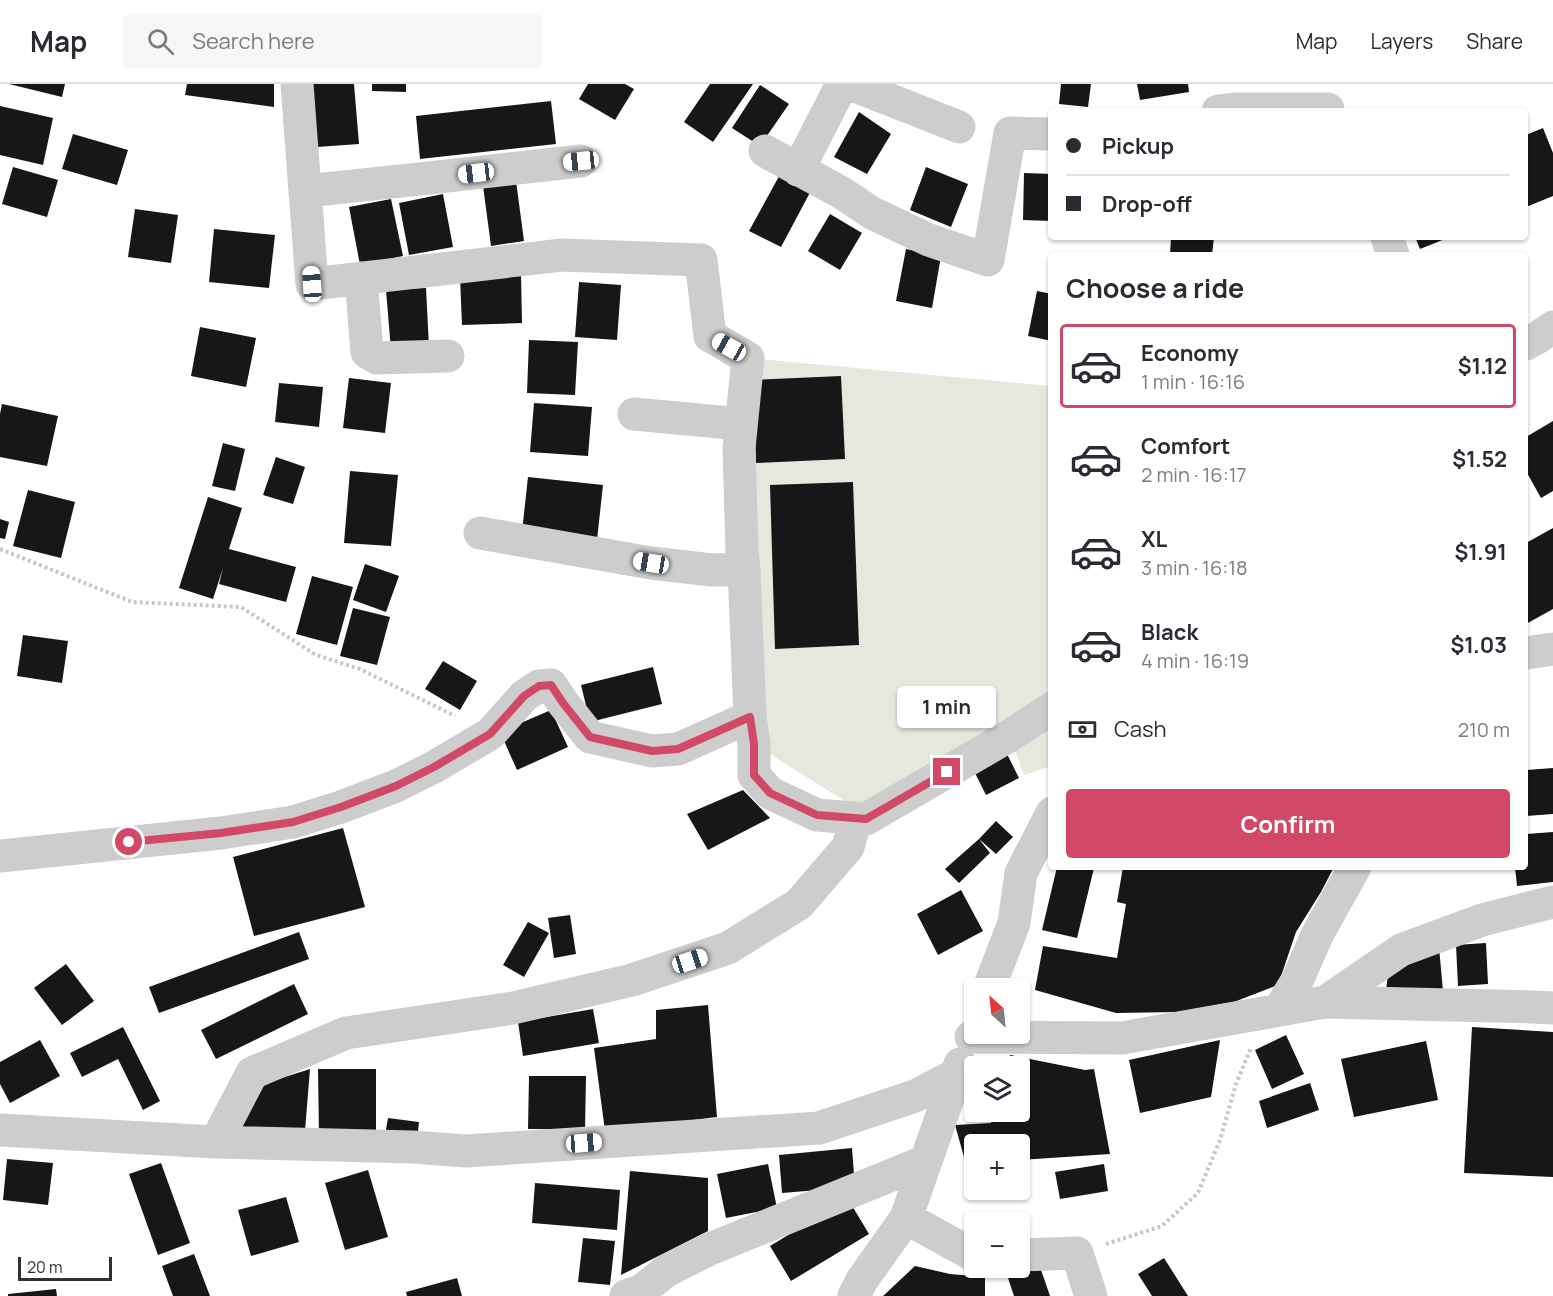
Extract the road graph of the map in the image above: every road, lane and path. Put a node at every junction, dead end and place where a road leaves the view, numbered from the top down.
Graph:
1 (297, 84) edge
2 (842, 84) edge
3 (850, 84) edge
4 (1326, 101) edge
5 (1246, 108) edge
6 (959, 127) dead end
7 (1048, 134) edge
8 (765, 151) dead end
9 (581, 161) dead end
10 (798, 170) junction
11 (306, 190) junction
12 (361, 278) junction
13 (1553, 327) edge
14 (1528, 343) edge
15 (448, 356) dead end
16 (634, 414) dead end
17 (741, 424) junction
18 (480, 533) dead end
19 (0, 549) edge
20 (744, 569) junction
21 (1553, 649) edge
22 (1528, 653) edge
23 (1048, 711) edge
24 (750, 717) junction
25 (490, 734) junction
26 (856, 818) junction
27 (1048, 821) edge
28 (0, 856) edge
29 (1352, 870) edge
30 (1553, 902) edge
31 (993, 978) edge
32 (1325, 1002) junction
33 (1553, 1008) edge
34 (1279, 1010) junction
35 (1030, 1034) edge
36 (968, 1044) edge
37 (955, 1075) junction
38 (0, 1130) edge
39 (216, 1142) junction
40 (926, 1161) junction
41 (906, 1218) junction
42 (964, 1250) edge
43 (1077, 1253) junction
44 (1030, 1255) edge
45 (626, 1296) edge
46 (854, 1296) edge
47 (1091, 1296) edge

1 - 11 street
2 - 10 street
3 - 6 street
4 - 5 street
7 - 10 street
8 - 10 street
9 - 11 street
11 - 12 street
12 - 15 street
12 - 17 street
13 - 14 street
16 - 17 street
17 - 20 street
18 - 20 street
19 - 25 path
20 - 24 street
21 - 22 street
23 - 26 street
24 - 25 street
24 - 26 street
25 - 28 street
26 - 39 street
27 - 31 street
29 - 34 street
30 - 32 street
32 - 33 street
32 - 34 street
34 - 35 street
34 - 43 path
36 - 37 street
37 - 39 street
37 - 40 street
38 - 39 street
40 - 41 street
40 - 45 street
41 - 42 street
41 - 46 street
43 - 44 street
43 - 47 street

